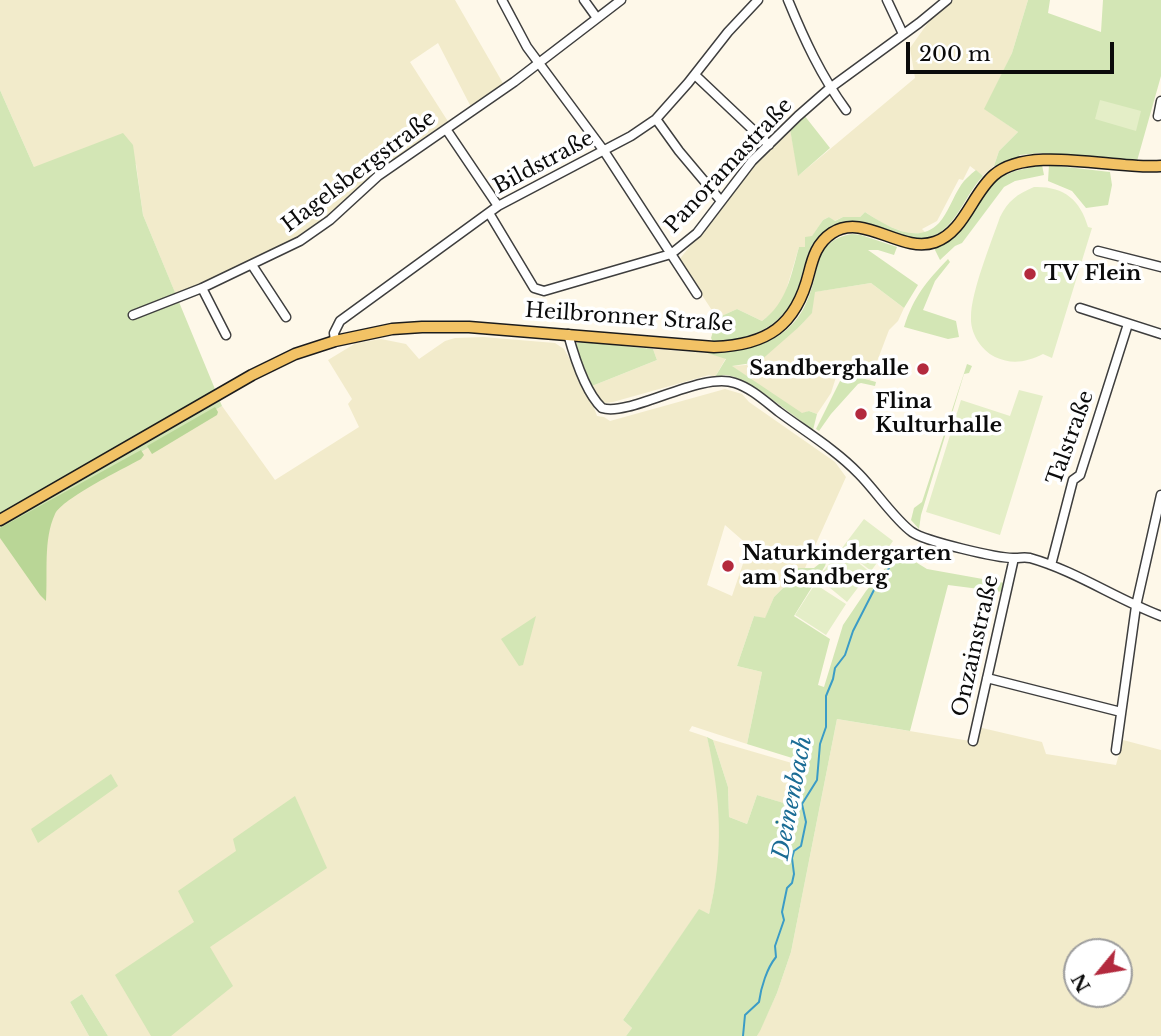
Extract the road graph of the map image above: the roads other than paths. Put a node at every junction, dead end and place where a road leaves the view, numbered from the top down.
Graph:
1 (502, 0) edge
2 (584, 0) edge
3 (621, 0) edge
4 (758, 0) edge
5 (788, 0) edge
6 (887, 0) edge
7 (947, 0) edge
8 (597, 18) junction
9 (903, 34) junction
10 (538, 62) junction
11 (695, 75) junction
12 (830, 88) junction
13 (1161, 101) edge
14 (846, 110) dead end
15 (1158, 116) dead end
16 (656, 119) junction
17 (446, 129) junction
18 (769, 145) junction
19 (604, 151) junction
20 (1161, 166) edge
21 (721, 201) junction
22 (498, 206) junction
23 (489, 213) junction
24 (1098, 251) dead end
25 (671, 254) junction
26 (252, 265) junction
27 (1161, 267) edge
28 (202, 288) junction
29 (697, 294) dead end
30 (1080, 308) dead end
31 (133, 315) dead end
32 (286, 317) dead end
33 (1128, 324) junction
34 (568, 334) junction
35 (1161, 334) edge
36 (226, 335) dead end
37 (335, 341) junction
38 (1161, 495) edge
39 (0, 520) edge
40 (1014, 558) junction
41 (1051, 565) junction
42 (1136, 606) junction
43 (1161, 615) edge
44 (987, 678) junction
45 (1122, 712) junction
46 (972, 741) dead end
47 (1116, 750) dead end

1 - 10 street
2 - 8 street
3 - 8 street, Hagelsbergstraße
4 - 11 street, Bildstraße
5 - 12 street
6 - 9 street
7 - 9 street, Panoramastraße
8 - 10 street, Hagelsbergstraße
9 - 12 street, Panoramastraße
10 - 17 street, Hagelsbergstraße
10 - 19 street
11 - 16 street, Bildstraße
11 - 18 street
12 - 14 street
12 - 18 street, Panoramastraße
13 - 15 street
16 - 19 street, Bildstraße
16 - 21 street
17 - 22 street
17 - 26 street, Hagelsbergstraße
18 - 21 street, Panoramastraße
19 - 22 street, Bildstraße
19 - 25 street
20 - 34 main road, Heilbronner Straße
21 - 25 street, Panoramastraße
22 - 23 street, Bildstraße
23 - 25 street
23 - 37 street, Bildstraße
24 - 27 street
25 - 29 street
26 - 28 street, Hagelsbergstraße
26 - 32 street
28 - 31 street, Hagelsbergstraße
28 - 36 street
30 - 33 street
33 - 35 street
33 - 41 street, Talstraße
34 - 37 main road, Heilbronner Straße
34 - 40 street
37 - 39 main road, Heilbronner Straße
38 - 42 street
40 - 41 street
40 - 44 street, Onzainstraße
41 - 42 street
42 - 43 street
42 - 45 street
44 - 45 street
44 - 46 street, Onzainstraße
45 - 47 street

